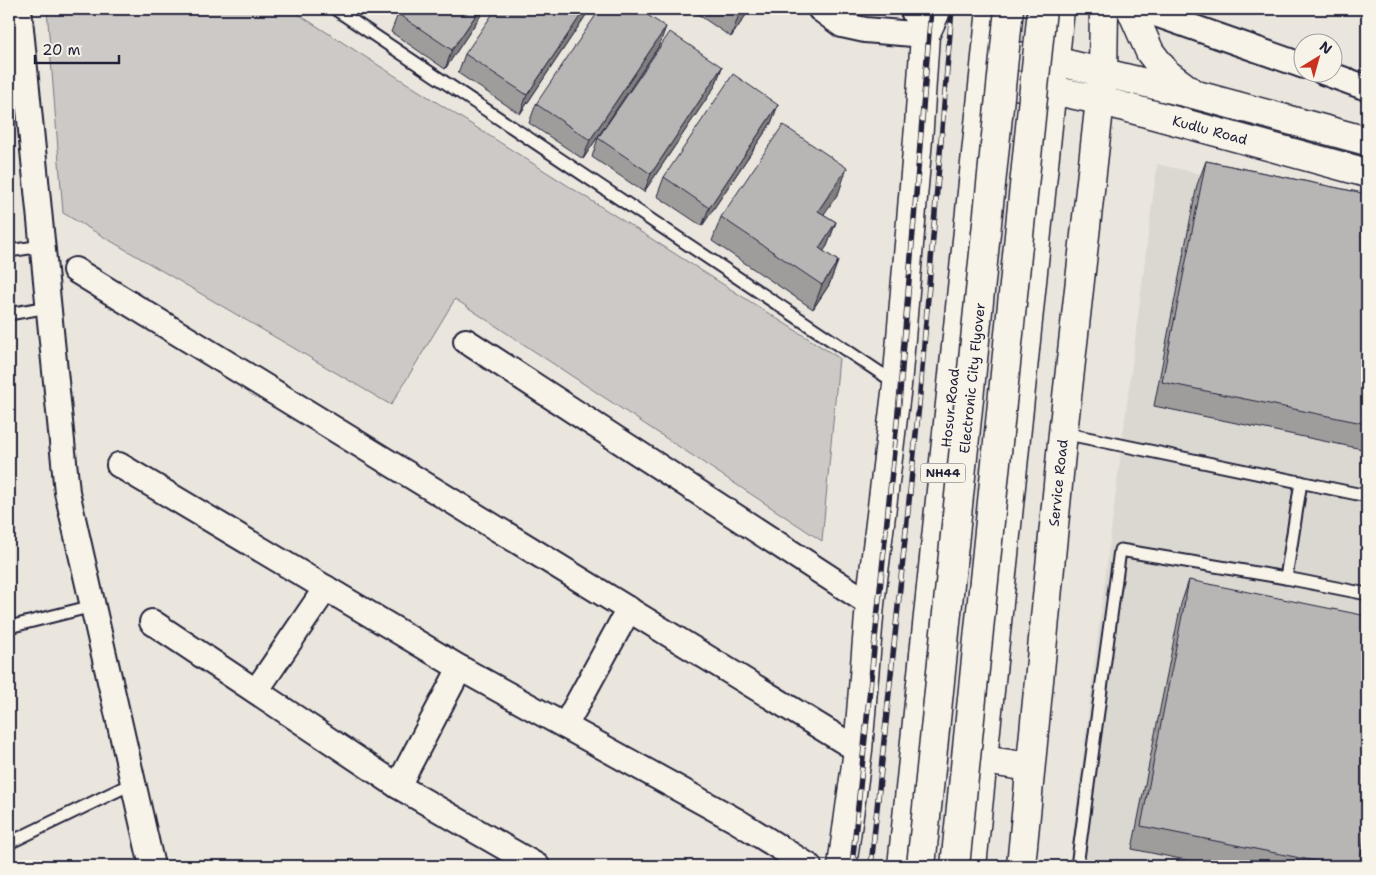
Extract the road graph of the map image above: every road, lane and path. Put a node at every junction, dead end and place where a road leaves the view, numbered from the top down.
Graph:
1 (335, 9) edge
2 (820, 9) edge
3 (912, 9) edge
4 (937, 9) edge
5 (991, 9) edge
6 (1010, 9) edge
7 (1042, 9) edge
8 (1060, 9) edge
9 (1104, 9) edge
10 (1131, 9) edge
11 (1141, 9) edge
12 (16, 15) edge
13 (925, 35) junction
14 (987, 52) junction
15 (1055, 61) junction
16 (1294, 63) edge
17 (1103, 73) junction
18 (984, 80) junction
19 (1344, 80) edge
20 (1367, 88) edge
21 (1052, 90) junction
22 (1193, 94) junction
23 (1099, 100) junction
24 (1367, 141) edge
25 (1367, 173) edge
26 (42, 246) junction
27 (9, 250) edge
28 (75, 270) dead end
29 (48, 308) junction
30 (9, 314) edge
31 (466, 341) dead end
32 (897, 385) junction
33 (1063, 433) junction
34 (118, 464) dead end
35 (1301, 482) junction
36 (1367, 496) edge
37 (1286, 578) junction
38 (326, 588) junction
39 (1367, 594) edge
40 (870, 604) junction
41 (93, 606) junction
42 (629, 609) junction
43 (152, 622) dead end
44 (9, 627) edge
45 (460, 668) junction
46 (256, 691) junction
47 (565, 726) junction
48 (858, 750) junction
49 (982, 760) junction
50 (1030, 767) junction
51 (133, 783) junction
52 (398, 786) junction
53 (9, 843) edge
54 (152, 866) edge
55 (537, 866) edge
56 (809, 866) edge
57 (842, 866) edge
58 (902, 866) edge
59 (921, 866) edge
60 (955, 866) edge
61 (972, 866) edge
62 (1021, 866) edge
63 (1077, 866) edge

1 - 32 lane
2 - 13 street
3 - 13 street
4 - 13 main road
5 - 14 main road, Hosur Road / NH44
6 - 59 main road, Electronic City Flyover, bridge
7 - 60 main road, bridge
8 - 15 main road
9 - 17 main road, Service Road
10 - 22 main road
11 - 16 street
12 - 26 street
13 - 32 main road
14 - 15 main road
14 - 18 main road, Hosur Road / NH44
15 - 17 main road
15 - 21 main road
17 - 22 main road
17 - 23 main road, Service Road
18 - 21 main road, Kudlu Road
18 - 58 main road, Hosur Road / NH44
19 - 20 street
21 - 23 main road, Kudlu Road
21 - 49 main road
22 - 24 main road
23 - 25 main road, Kudlu Road
23 - 33 main road, Service Road
26 - 27 lane
26 - 29 street
28 - 42 street
29 - 30 lane
29 - 41 street
31 - 40 street
32 - 40 main road
33 - 35 lane
33 - 50 main road, Service Road
34 - 38 street
35 - 36 lane
35 - 37 lane
37 - 39 lane
37 - 63 lane
38 - 45 street
38 - 46 street
40 - 48 main road
41 - 44 lane
41 - 51 street
42 - 47 street
42 - 48 street
43 - 46 street
45 - 47 street
45 - 52 street
46 - 52 street
47 - 56 street
48 - 57 main road
49 - 50 main road
49 - 61 main road
50 - 62 main road, Service Road
51 - 53 lane
51 - 54 street
52 - 55 street

